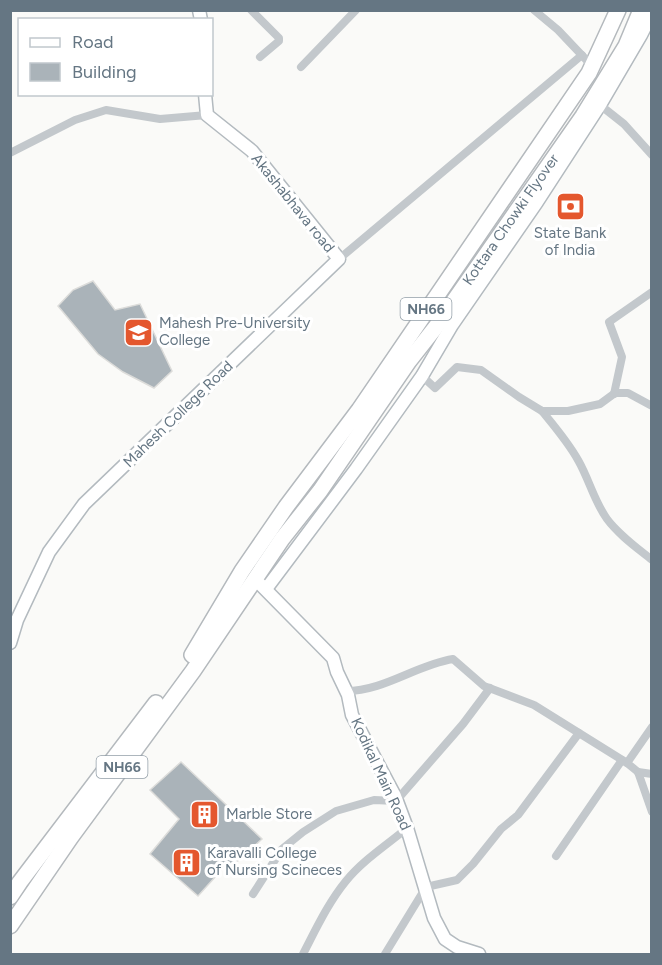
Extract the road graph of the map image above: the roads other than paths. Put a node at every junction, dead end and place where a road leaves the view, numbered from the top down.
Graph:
1 (250, 10) edge
2 (356, 10) edge
3 (534, 10) edge
4 (618, 10) edge
5 (641, 10) edge
6 (651, 13) edge
7 (260, 57) dead end
8 (587, 61) junction
9 (302, 67) dead end
10 (205, 96) edge
11 (600, 105) junction
12 (207, 115) junction
13 (10, 153) edge
14 (651, 155) edge
15 (339, 259) junction
16 (651, 292) edge
17 (422, 376) junction
18 (614, 394) junction
19 (651, 406) edge
20 (542, 411) junction
21 (651, 560) edge
22 (254, 580) junction
23 (14, 616) edge
24 (10, 643) edge
25 (490, 688) junction
26 (346, 691) junction
27 (651, 728) edge
28 (579, 733) junction
29 (624, 761) junction
30 (638, 772) junction
31 (651, 774) edge
32 (396, 801) junction
33 (651, 812) edge
34 (407, 828) junction
35 (556, 856) dead end
36 (426, 887) junction
37 (253, 894) dead end
38 (10, 897) edge
39 (10, 926) edge
40 (303, 954) edge
41 (385, 954) edge
42 (479, 954) edge

1 - 7 street
2 - 9 street
3 - 8 street
4 - 8 highway, NH66
5 - 22 highway, Kottara Chowki Flyover / NH66
6 - 11 street
8 - 15 street, Mahesh College Road
8 - 22 highway, NH66
10 - 12 street
11 - 14 street
11 - 17 street
12 - 13 street
12 - 15 street, Akashabhava road
15 - 23 street, Mahesh College Road
16 - 18 street
17 - 20 street
17 - 22 street
18 - 19 street
18 - 20 street
20 - 21 street
22 - 26 street, Kodikal Main Road
22 - 38 highway, NH66
22 - 39 highway, NH66
23 - 24 street, Mahesh College Road
25 - 26 street
25 - 28 street
25 - 32 street
26 - 32 street, Kodikal Main Road
27 - 29 street
28 - 29 street
28 - 36 street
29 - 30 street
29 - 35 street
30 - 31 street
30 - 33 street
32 - 34 street, Kodikal Main Road
32 - 37 street
34 - 36 street, Kodikal Main Road
34 - 40 street
36 - 41 street
36 - 42 street, Kodikal Main Road

